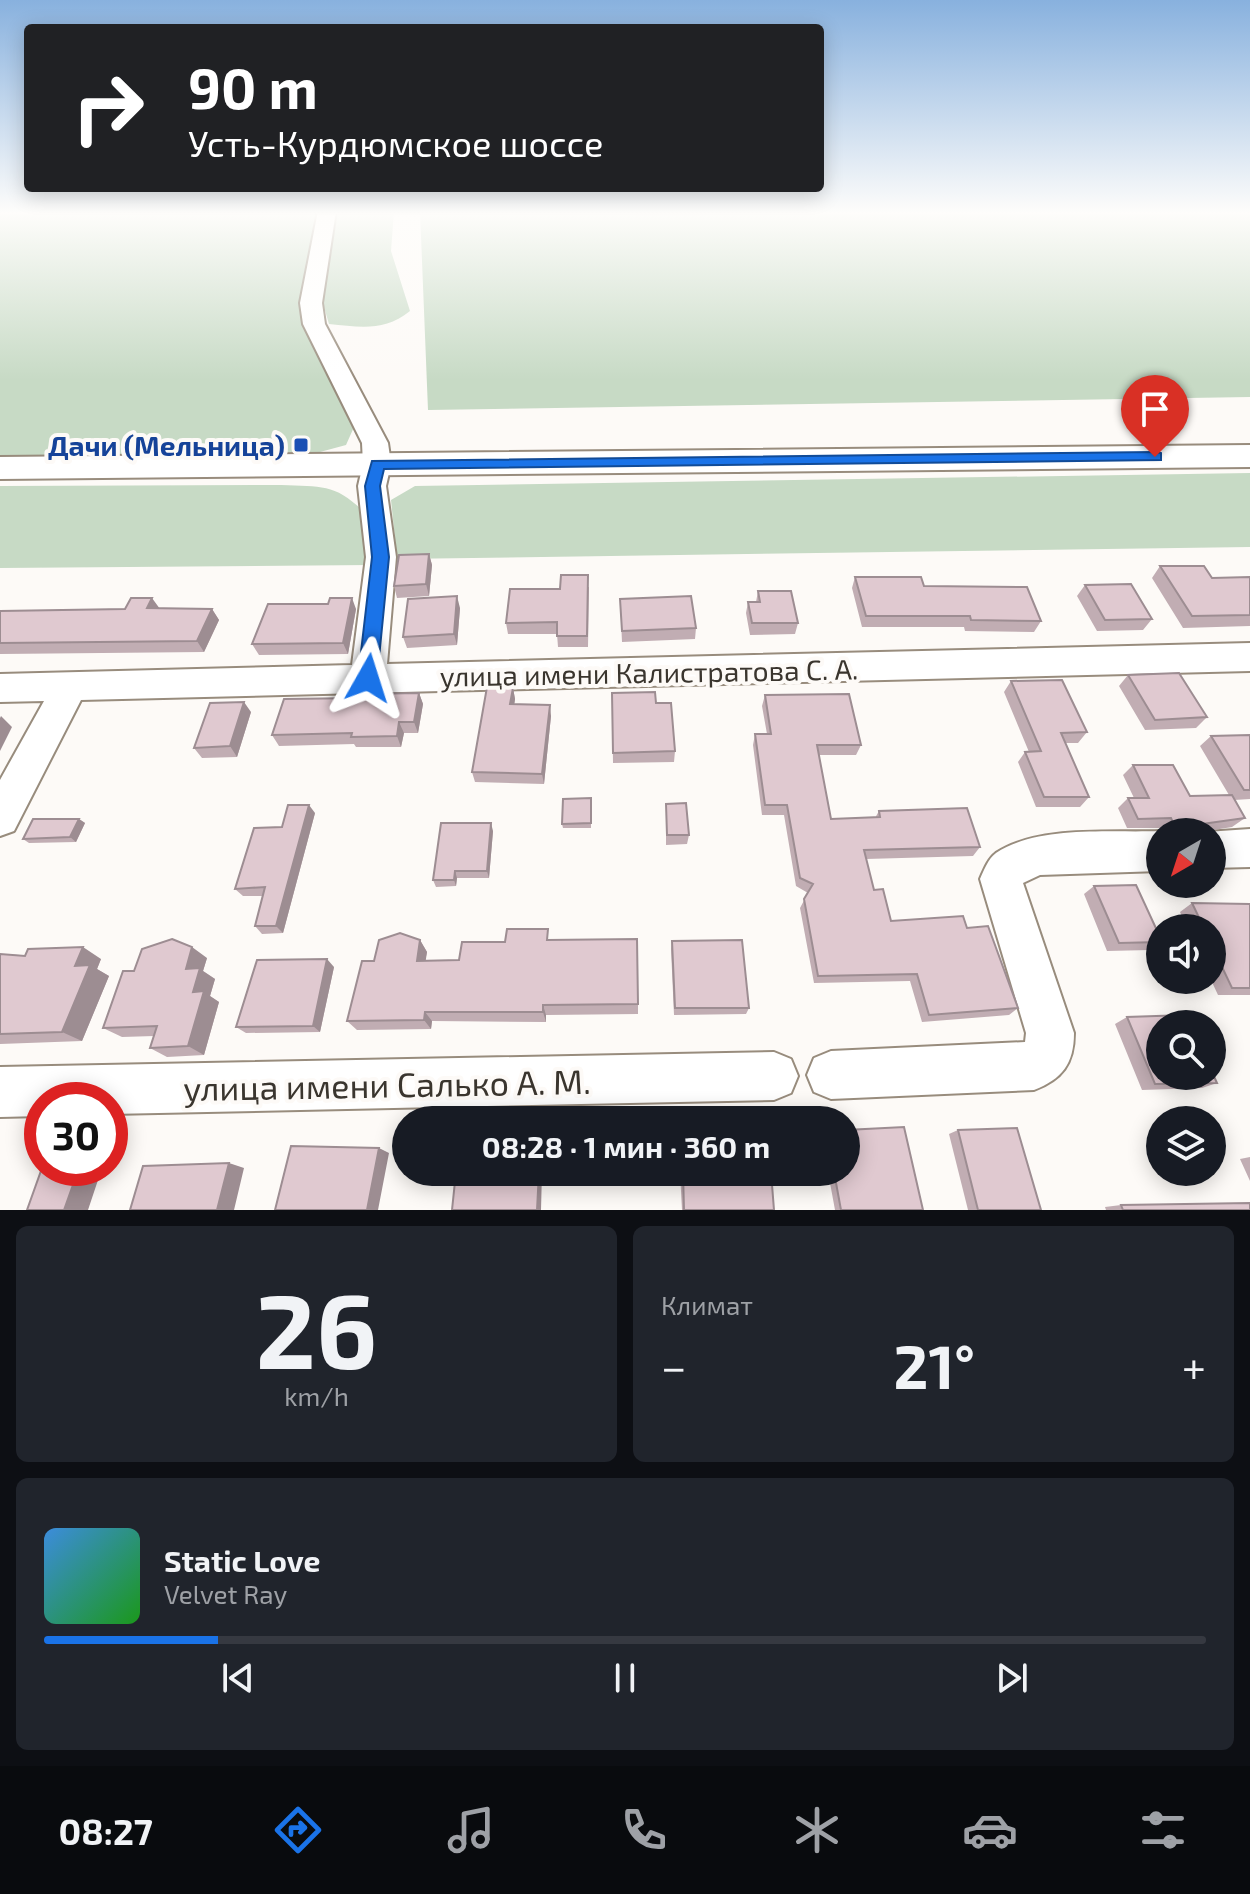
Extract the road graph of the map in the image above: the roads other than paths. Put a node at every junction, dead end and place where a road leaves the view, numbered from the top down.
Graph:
1 (317, 267) edge
2 (1250, 456) edge
3 (377, 464) junction
4 (0, 468) edge
5 (1250, 657) edge
6 (368, 678) junction
7 (70, 687) junction
8 (0, 688) edge
9 (0, 818) edge
10 (1250, 848) edge
11 (1226, 849) edge
12 (1146, 851) edge
13 (831, 1075) dead end
14 (774, 1076) dead end
15 (0, 1092) edge

1 - 3 street
2 - 3 main road
3 - 4 main road
3 - 6 street
5 - 6 street, улица имени Калистратова С. А.
6 - 7 street, улица имени Калистратова С. А.
7 - 8 street, улица имени Калистратова С. А.
7 - 9 street
10 - 11 street
12 - 13 street
14 - 15 street, улица имени Салько А. М.

